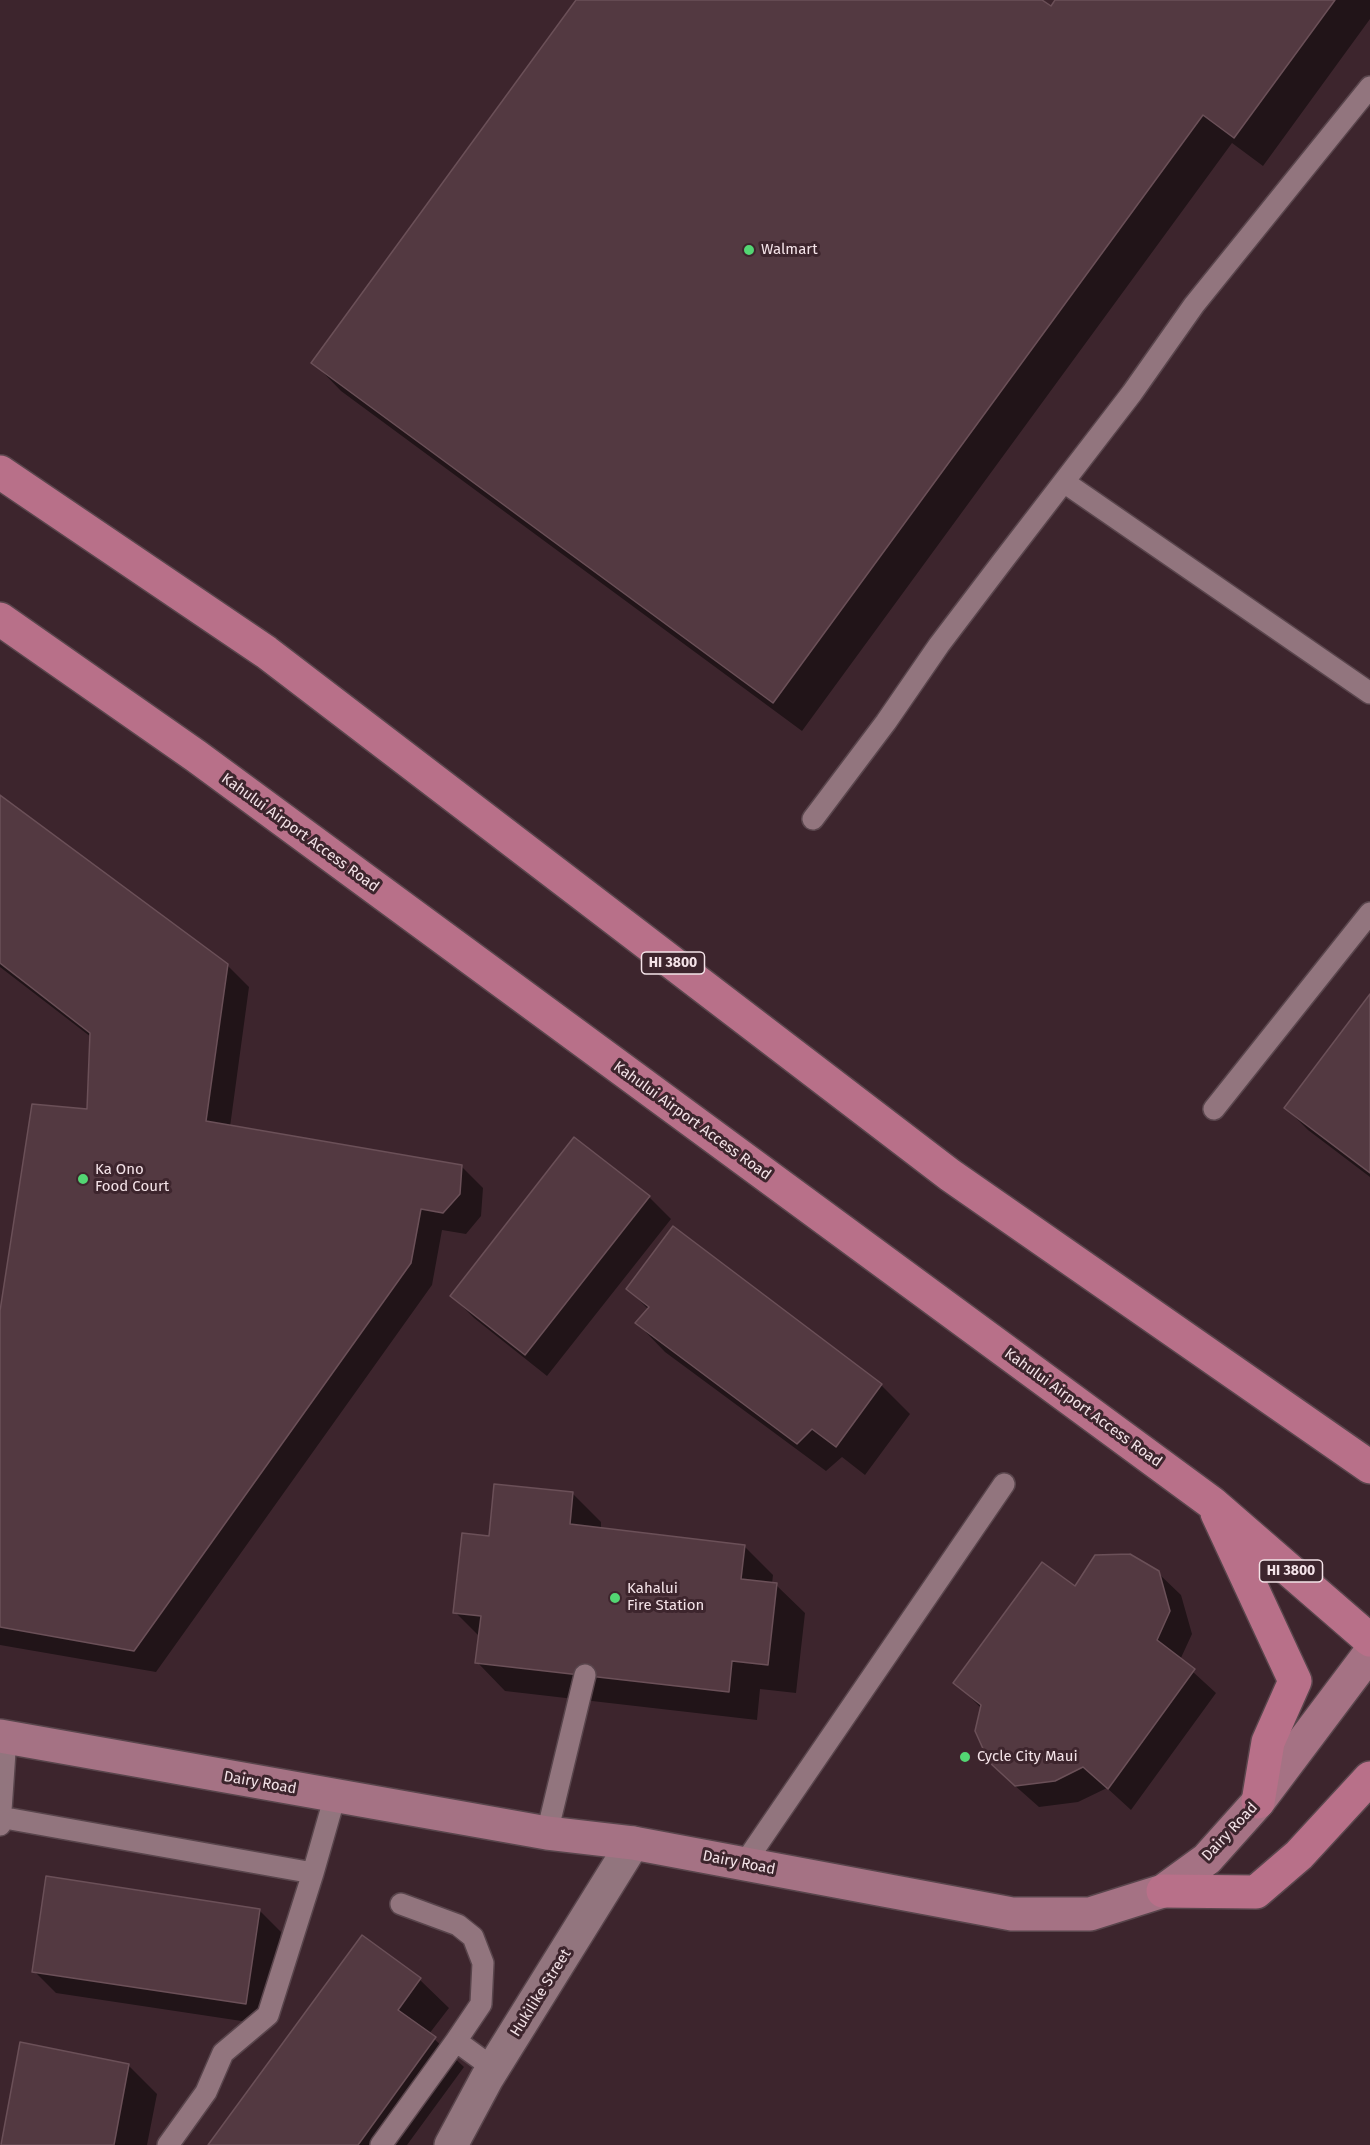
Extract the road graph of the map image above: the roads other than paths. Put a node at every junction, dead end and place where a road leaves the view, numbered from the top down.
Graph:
1 (1370, 87) edge
2 (0, 472) edge
3 (1064, 482) junction
4 (0, 619) edge
5 (1370, 693) edge
6 (813, 819) dead end
7 (1370, 913) edge
8 (1214, 1109) dead end
9 (1363, 1458) edge
10 (1004, 1484) dead end
11 (1212, 1503) junction
12 (1370, 1640) edge
13 (1370, 1653) edge
14 (585, 1675) dead end
15 (3, 1737) edge
16 (1370, 1778) edge
17 (335, 1796) junction
18 (1258, 1802) junction
19 (0, 1820) edge
20 (547, 1833) junction
21 (633, 1844) junction
22 (744, 1864) junction
23 (313, 1873) junction
24 (1163, 1891) junction
25 (400, 1904) dead end
26 (456, 2042) junction
27 (493, 2068) junction
28 (453, 2144) edge
29 (168, 2145) edge
30 (381, 2145) edge

1 - 3 lane
2 - 9 main road, HI 3800
3 - 5 lane
3 - 6 lane
4 - 11 main road, Kahului Airport Access Road / HI 3800
7 - 8 lane
10 - 22 lane
11 - 12 main road, Kahului Airport Access Road / HI 3800
11 - 18 main road
13 - 18 main road, Dairy Road
14 - 20 lane
15 - 17 main road, Dairy Road
15 - 19 lane
16 - 24 main road
17 - 20 main road, Dairy Road
17 - 23 lane
18 - 24 main road, Dairy Road
19 - 23 lane
20 - 21 main road, Dairy Road
21 - 22 main road, Dairy Road
21 - 27 street, Hukilike Street
22 - 24 main road, Dairy Road
23 - 29 lane
25 - 26 lane
26 - 27 lane
26 - 30 lane
27 - 28 street, Hukilike Street

